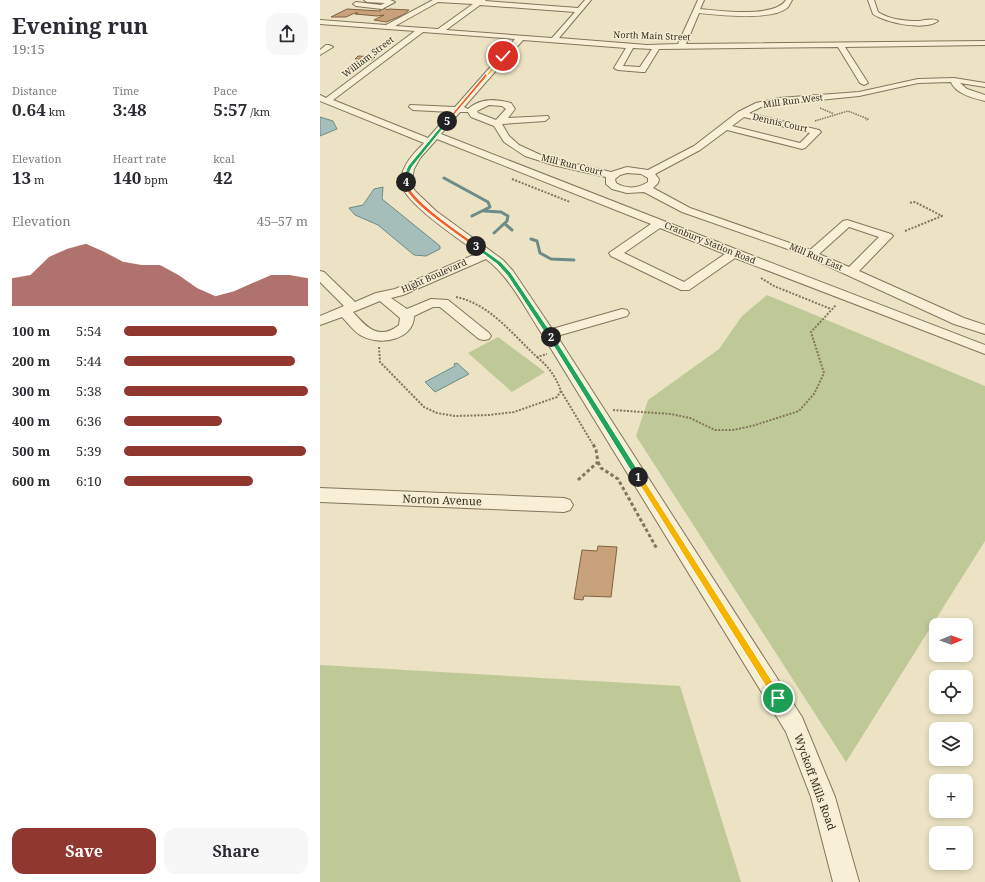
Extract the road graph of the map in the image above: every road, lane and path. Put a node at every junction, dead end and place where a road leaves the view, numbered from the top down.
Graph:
1 (363, 0) edge
2 (367, 0) edge
3 (437, 0) edge
4 (588, 0) edge
5 (701, 0) edge
6 (789, 0) edge
7 (871, 0) edge
8 (481, 1) edge
9 (428, 6) junction
10 (441, 7) dead end
11 (580, 10) junction
12 (696, 11) junction
13 (935, 21) dead end
14 (320, 22) edge
15 (388, 27) junction
16 (421, 30) junction
17 (440, 31) junction
18 (518, 40) junction
19 (554, 40) junction
20 (985, 43) edge
21 (840, 45) junction
22 (631, 46) junction
23 (329, 47) dead end
24 (658, 47) junction
25 (681, 47) junction
26 (320, 53) edge
27 (954, 80) junction
28 (864, 83) dead end
29 (985, 85) edge
30 (985, 98) edge
31 (323, 99) edge
32 (413, 107) dead end
33 (465, 110) junction
34 (741, 114) junction
35 (545, 118) dead end
36 (866, 120) dead end
37 (499, 122) junction
38 (811, 125) dead end
39 (725, 127) junction
40 (433, 138) junction
41 (648, 173) junction
42 (612, 175) junction
43 (645, 188) junction
44 (909, 203) dead end
45 (660, 223) junction
46 (905, 231) dead end
47 (482, 251) junction
48 (734, 253) junction
49 (811, 255) junction
50 (851, 272) junction
51 (320, 275) edge
52 (381, 296) junction
53 (847, 296) junction
54 (348, 309) junction
55 (622, 313) dead end
56 (406, 315) junction
57 (320, 322) edge
58 (985, 330) edge
59 (548, 334) junction
60 (484, 336) dead end
61 (379, 345) dead end
62 (985, 350) edge
63 (537, 357) dead end
64 (561, 391) junction
65 (611, 410) dead end
66 (598, 462) junction
67 (578, 480) dead end
68 (320, 495) edge
69 (564, 505) dead end
70 (657, 549) dead end
71 (846, 882) edge

1 - 2 street
3 - 8 street
3 - 9 street
4 - 11 street
5 - 12 street
6 - 12 street
7 - 13 street
8 - 11 street
8 - 17 street
9 - 10 street
9 - 15 street
11 - 19 street
12 - 25 street
14 - 15 street, North Main Street
15 - 16 street, North Main Street
16 - 17 street, North Main Street
16 - 31 street, William Street
17 - 18 street, North Main Street
18 - 19 street, North Main Street
18 - 33 street, Wyckoff Mills Road
19 - 22 street, North Main Street
20 - 21 street, North Main Street
21 - 25 street, North Main Street
21 - 28 street
22 - 24 street, North Main Street
22 - 24 street
23 - 26 street
24 - 25 street, North Main Street
27 - 29 street
27 - 30 street
27 - 34 street, Mill Run West
31 - 40 street, Cranbury Station Road
32 - 33 street
33 - 37 street
33 - 37 street
33 - 40 street, Wyckoff Mills Road
34 - 39 street, Mill Run West
34 - 39 street, Dennis Court
35 - 37 street
36 - 38 path
37 - 42 street, Mill Run Court
39 - 41 street, Mill Run West
40 - 45 street, Cranbury Station Road
40 - 47 street, Wyckoff Mills Road
41 - 42 street
41 - 43 street
42 - 43 street
43 - 49 street, Mill Run East
44 - 46 path
45 - 48 street, Cranbury Station Road
45 - 48 street
47 - 52 street, Hight Boulevard
47 - 59 street, Wyckoff Mills Road
48 - 53 street, Cranbury Station Road
49 - 50 street, Mill Run East
49 - 50 street
50 - 58 street, Mill Run East
51 - 54 street
52 - 54 street, Hight Boulevard
52 - 56 street
53 - 62 street, Cranbury Station Road
53 - 65 path
54 - 56 street
54 - 57 street, Hight Boulevard
55 - 59 street
56 - 60 street
59 - 71 street, Wyckoff Mills Road
61 - 64 path
63 - 64 path
64 - 66 path
66 - 67 path
66 - 70 path
68 - 69 street, Norton Avenue

